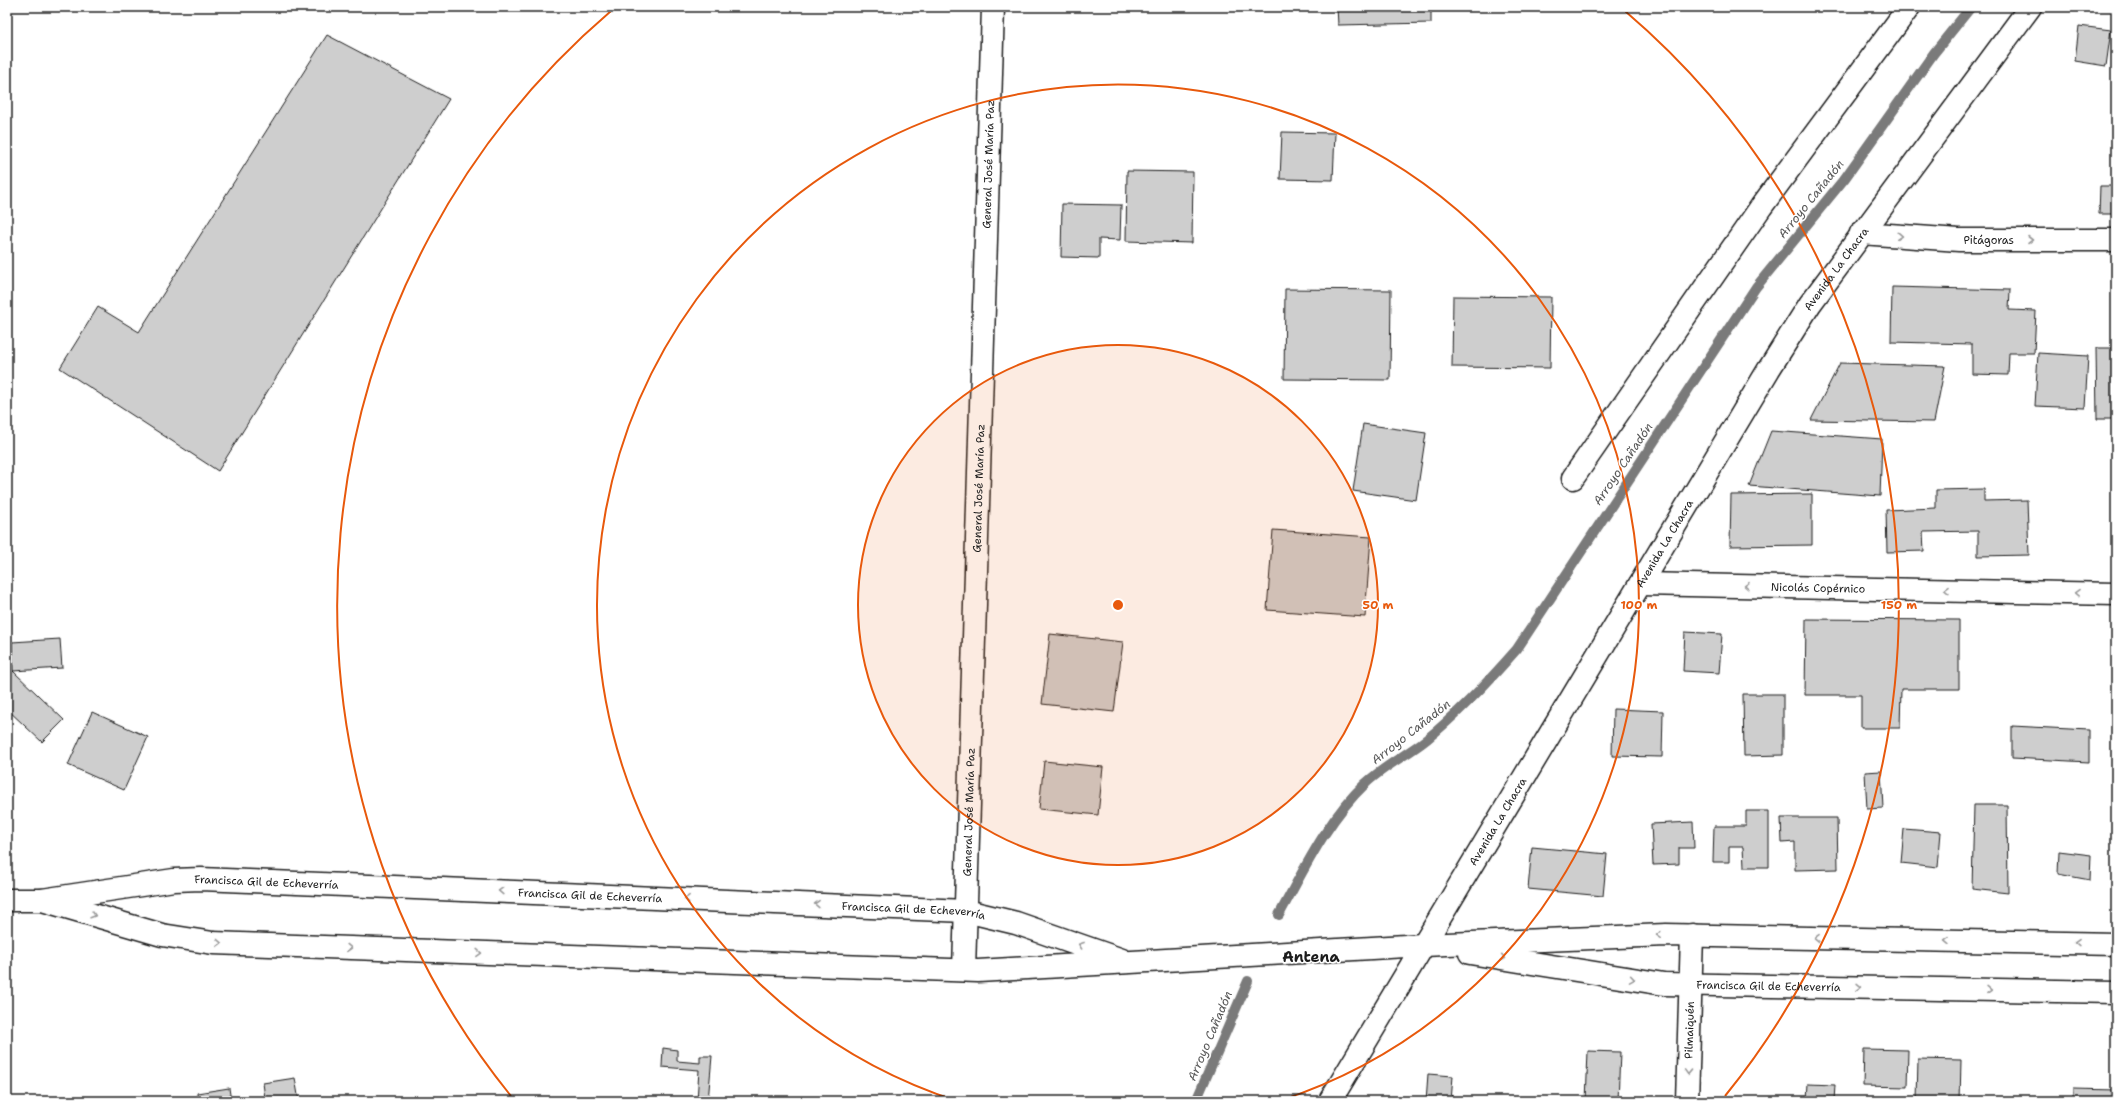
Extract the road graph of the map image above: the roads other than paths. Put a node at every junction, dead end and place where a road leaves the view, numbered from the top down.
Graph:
1 (993, 7) edge
2 (1909, 7) edge
3 (2030, 7) edge
4 (1861, 233) junction
5 (2116, 240) edge
6 (1573, 478) dead end
7 (1640, 584) junction
8 (2116, 594) edge
9 (7, 900) edge
10 (42, 900) junction
11 (966, 911) junction
12 (1692, 935) junction
13 (2116, 944) edge
14 (1423, 945) junction
15 (1131, 963) junction
16 (964, 970) junction
17 (1691, 984) junction
18 (2116, 992) edge
19 (1333, 1098) edge
20 (1687, 1101) edge

1 - 11 street, General José María Paz
2 - 6 street
3 - 4 street, Avenida La Chacra
4 -> 5 street, Pitágoras
4 - 7 street, Avenida La Chacra
8 -> 7 street, Nicolás Copérnico
7 - 14 street, Avenida La Chacra
9 - 10 street, Francisca Gil de Echeverría
11 -> 10 street, Francisca Gil de Echeverría
10 -> 16 street, Francisca Gil de Echeverría
15 -> 11 street, Francisca Gil de Echeverría
11 - 16 street, General José María Paz
13 -> 12 street, Francisca Gil de Echeverría
12 -> 14 street, Francisca Gil de Echeverría
12 - 17 street, Pilmaiquén
14 - 15 street, Francisca Gil de Echeverría
14 -> 17 street, Francisca Gil de Echeverría
14 - 19 street, Avenida La Chacra
15 - 16 street, Francisca Gil de Echeverría
17 -> 18 street, Francisca Gil de Echeverría
17 -> 20 street, Pilmaiquén

